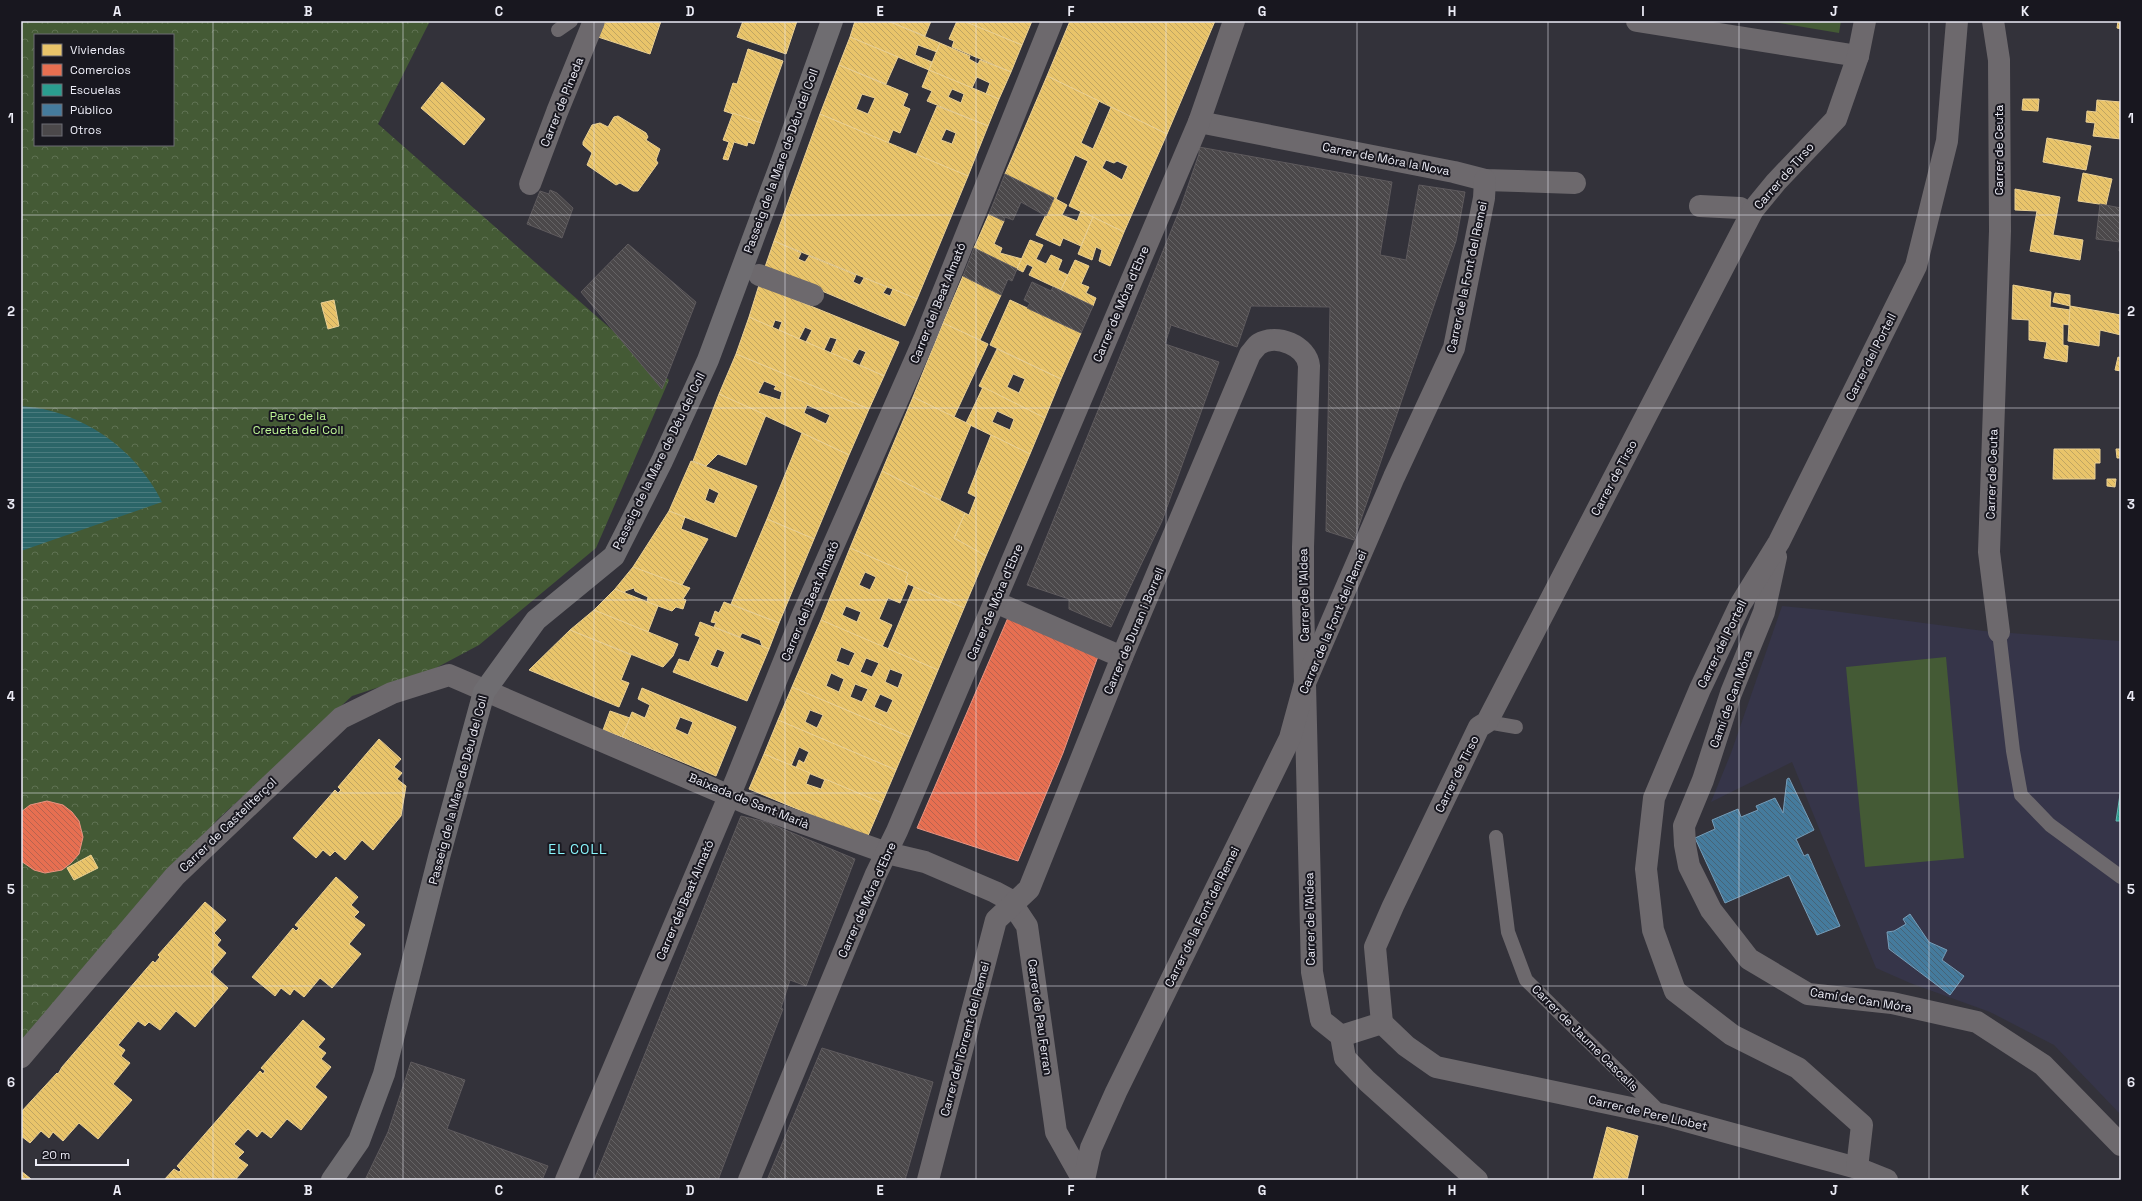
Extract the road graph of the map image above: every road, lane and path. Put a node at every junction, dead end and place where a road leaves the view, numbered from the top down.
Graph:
1 (571, 21) edge
2 (594, 21) edge
3 (832, 21) edge
4 (1052, 21) edge
5 (1234, 21) edge
6 (1637, 21) edge
7 (1865, 21) edge
8 (1957, 21) edge
9 (1993, 21) edge
10 (558, 30) dead end
11 (1858, 56) junction
12 (1199, 122) junction
13 (1485, 180) junction
14 (1576, 183) dead end
15 (530, 184) dead end
16 (1700, 206) dead end
17 (1740, 208) dead end
18 (759, 274) dead end
19 (813, 295) dead end
20 (1250, 354) joint
21 (1779, 542) junction
22 (995, 602) junction
23 (1999, 632) joint
24 (1122, 657) junction
25 (1305, 683) junction
26 (484, 692) junction
27 (1487, 722) junction
28 (1516, 727) dead end
29 (730, 794) junction
30 (1496, 837) dead end
31 (887, 853) junction
32 (2121, 877) edge
33 (1013, 905) junction
34 (1382, 1023) junction
35 (1341, 1036) junction
36 (21, 1057) edge
37 (1664, 1115) junction
38 (2121, 1145) edge
39 (1857, 1168) junction
40 (332, 1180) edge
41 (566, 1180) edge
42 (749, 1180) edge
43 (928, 1180) edge
44 (1083, 1180) edge
45 (1477, 1180) edge
46 (1887, 1180) edge

1 - 10 lane
2 - 15 street, Carrer de Pineda
3 - 26 street, Passeig de la Mare de Déu del Coll
4 - 29 street, Carrer del Beat Almató
5 - 12 street, Carrer de Móra d'Ebre
6 - 11 street
7 - 11 street, Carrer de Tirso
8 - 21 street, Carrer del Portell
9 - 23 street, Carrer de Ceuta
11 - 27 street, Carrer de Tirso
12 - 13 street, Carrer de Móra la Nova
12 - 22 street, Carrer de Móra d'Ebre
13 - 14 street, Carrer de Móra la Nova
13 - 25 street, Carrer de la Font del Remei
16 - 17 street
18 - 19 street
20 - 24 street, Carrer de Duran i Borrell
20 - 25 street, Carrer de l'Aldea
21 - 38 street, Camí de Can Móra
21 - 39 street, Carrer del Portell
22 - 24 street
22 - 31 street, Carrer de Móra d'Ebre
23 - 32 lane, Carrer de Ceuta
24 - 33 street, Carrer de Duran i Borrell
25 - 35 street, Carrer de l'Aldea
25 - 44 street, Carrer de la Font del Remei
26 - 29 street, Baixada de Sant Marià
26 - 36 street, Carrer de Castellterçol
26 - 40 street, Passeig de la Mare de Déu del Coll
27 - 28 lane
27 - 34 street, Carrer de Tirso
29 - 31 street, Baixada de Sant Marià
29 - 41 street, Carrer del Beat Almató
30 - 37 lane, Carrer de Jaume Cascalls
31 - 33 street, Baixada de Sant Marià
31 - 42 street, Carrer de Móra d'Ebre
33 - 43 street, Carrer del Torrent del Remei
33 - 44 street, Carrer de Pau Ferran
34 - 35 street
34 - 37 street, Carrer de Pere Llobet
35 - 45 street
37 - 39 street, Carrer de Pere Llobet
39 - 46 street

